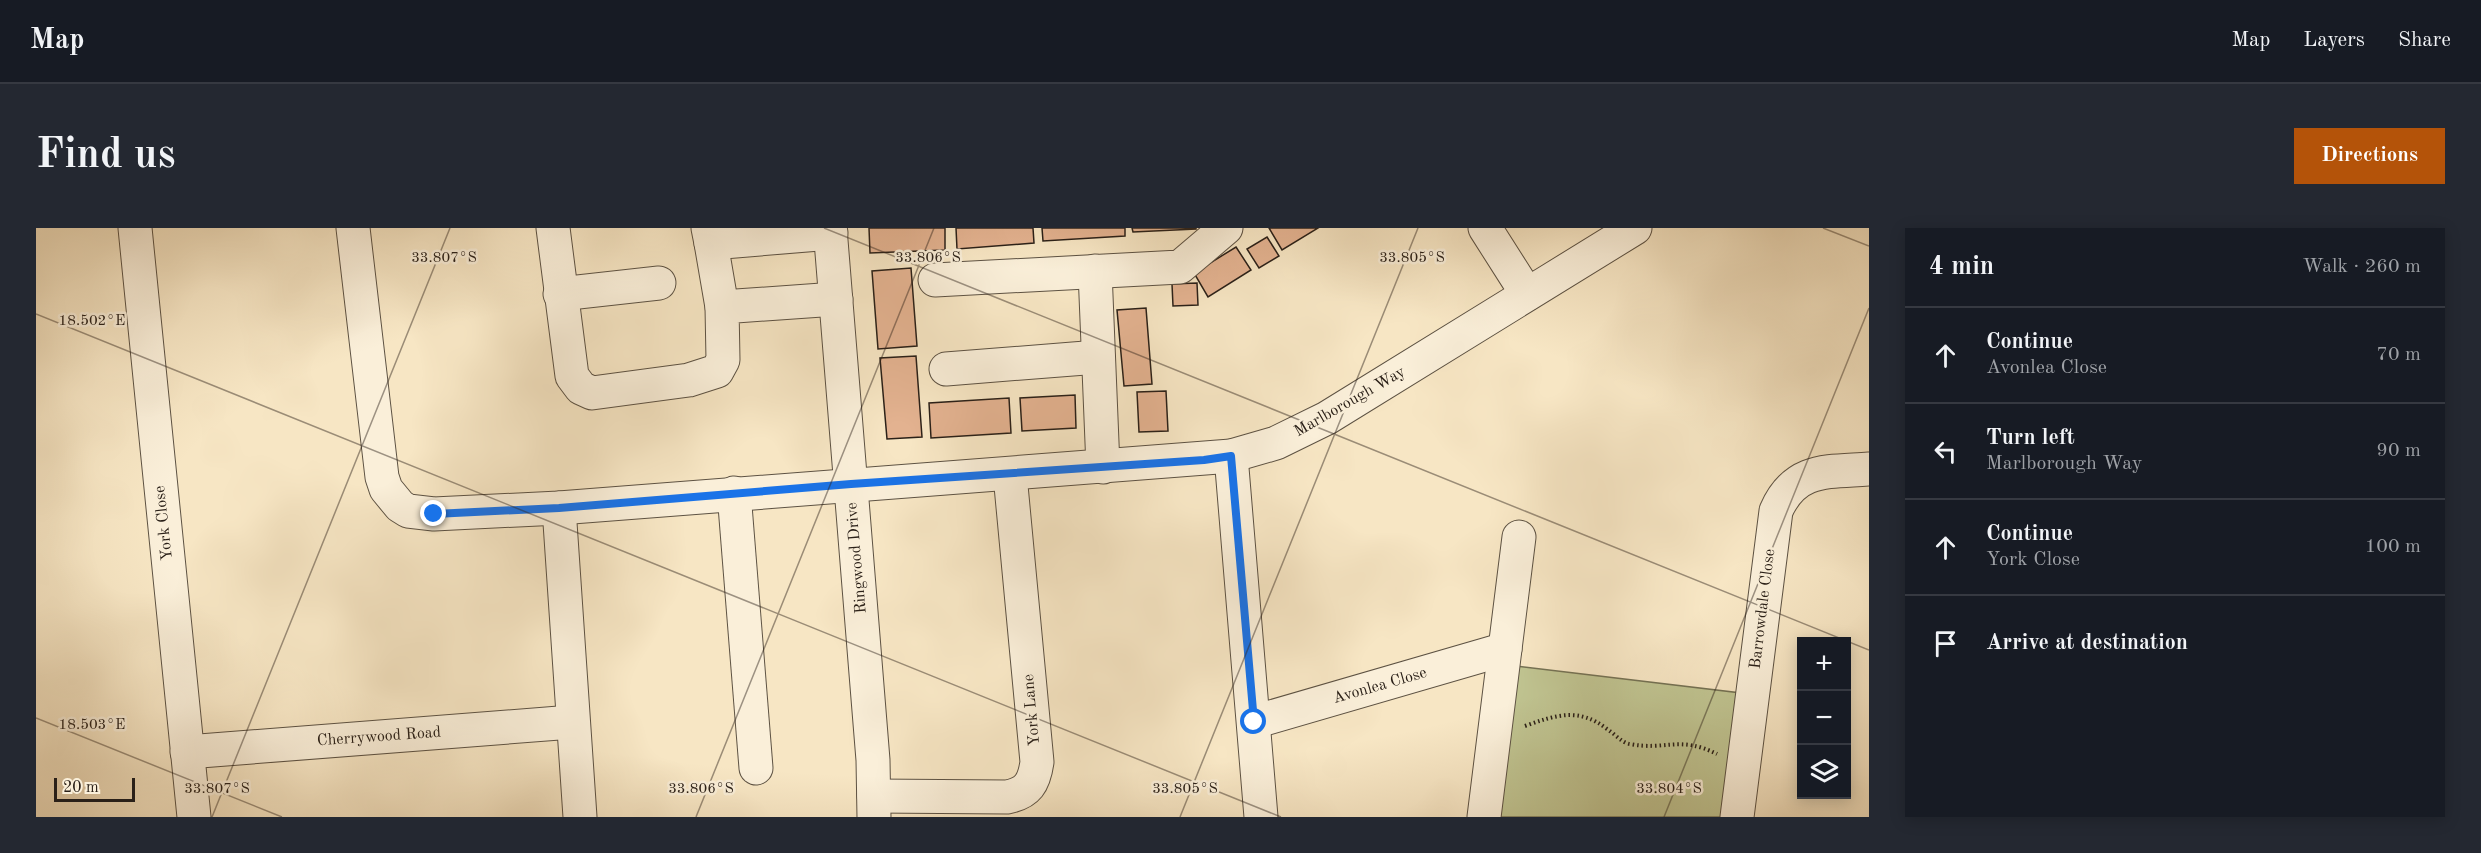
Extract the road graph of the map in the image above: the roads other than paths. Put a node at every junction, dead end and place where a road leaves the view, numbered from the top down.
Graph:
1 (135, 228) edge
2 (353, 228) edge
3 (553, 228) edge
4 (1226, 228) edge
5 (1485, 228) edge
6 (1635, 228) edge
7 (830, 230) edge
8 (709, 236) edge
9 (1095, 272) junction
10 (935, 280) dead end
11 (659, 283) dead end
12 (560, 294) junction
13 (1527, 294) junction
14 (836, 299) junction
15 (722, 307) junction
16 (1098, 357) junction
17 (946, 369) dead end
18 (1231, 456) junction
19 (1103, 467) junction
20 (1869, 469) edge
21 (1010, 475) junction
22 (851, 484) junction
23 (734, 493) junction
24 (559, 508) junction
25 (1519, 537) dead end
26 (1505, 649) junction
27 (572, 722) junction
28 (1254, 722) junction
29 (187, 752) junction
30 (756, 768) dead end
31 (874, 807) edge
32 (194, 817) edge
33 (580, 817) edge
34 (1261, 817) edge
35 (1484, 817) edge
36 (1737, 817) edge

1 - 29 street, York Close
2 - 24 street
3 - 12 street
4 - 9 street
5 - 13 street
6 - 13 street, Marlborough Way
7 - 8 street
7 - 14 street, Ringwood Drive
8 - 15 street
9 - 10 street
9 - 16 street
11 - 12 street
12 - 15 street
13 - 18 street, Marlborough Way
14 - 15 street
14 - 22 street, Ringwood Drive
16 - 17 street
16 - 19 street
18 - 19 street, Marlborough Way
18 - 28 street
19 - 21 street, Marlborough Way
20 - 36 street, Barrowdale Close
21 - 22 street, Marlborough Way
21 - 31 street, York Lane
22 - 23 street
22 - 31 street, Ringwood Drive
23 - 24 street
23 - 30 street
24 - 27 street
25 - 26 street
26 - 28 street, Avonlea Close
26 - 35 street
27 - 29 street, Cherrywood Road
27 - 33 street
28 - 34 street
29 - 32 street, York Close

